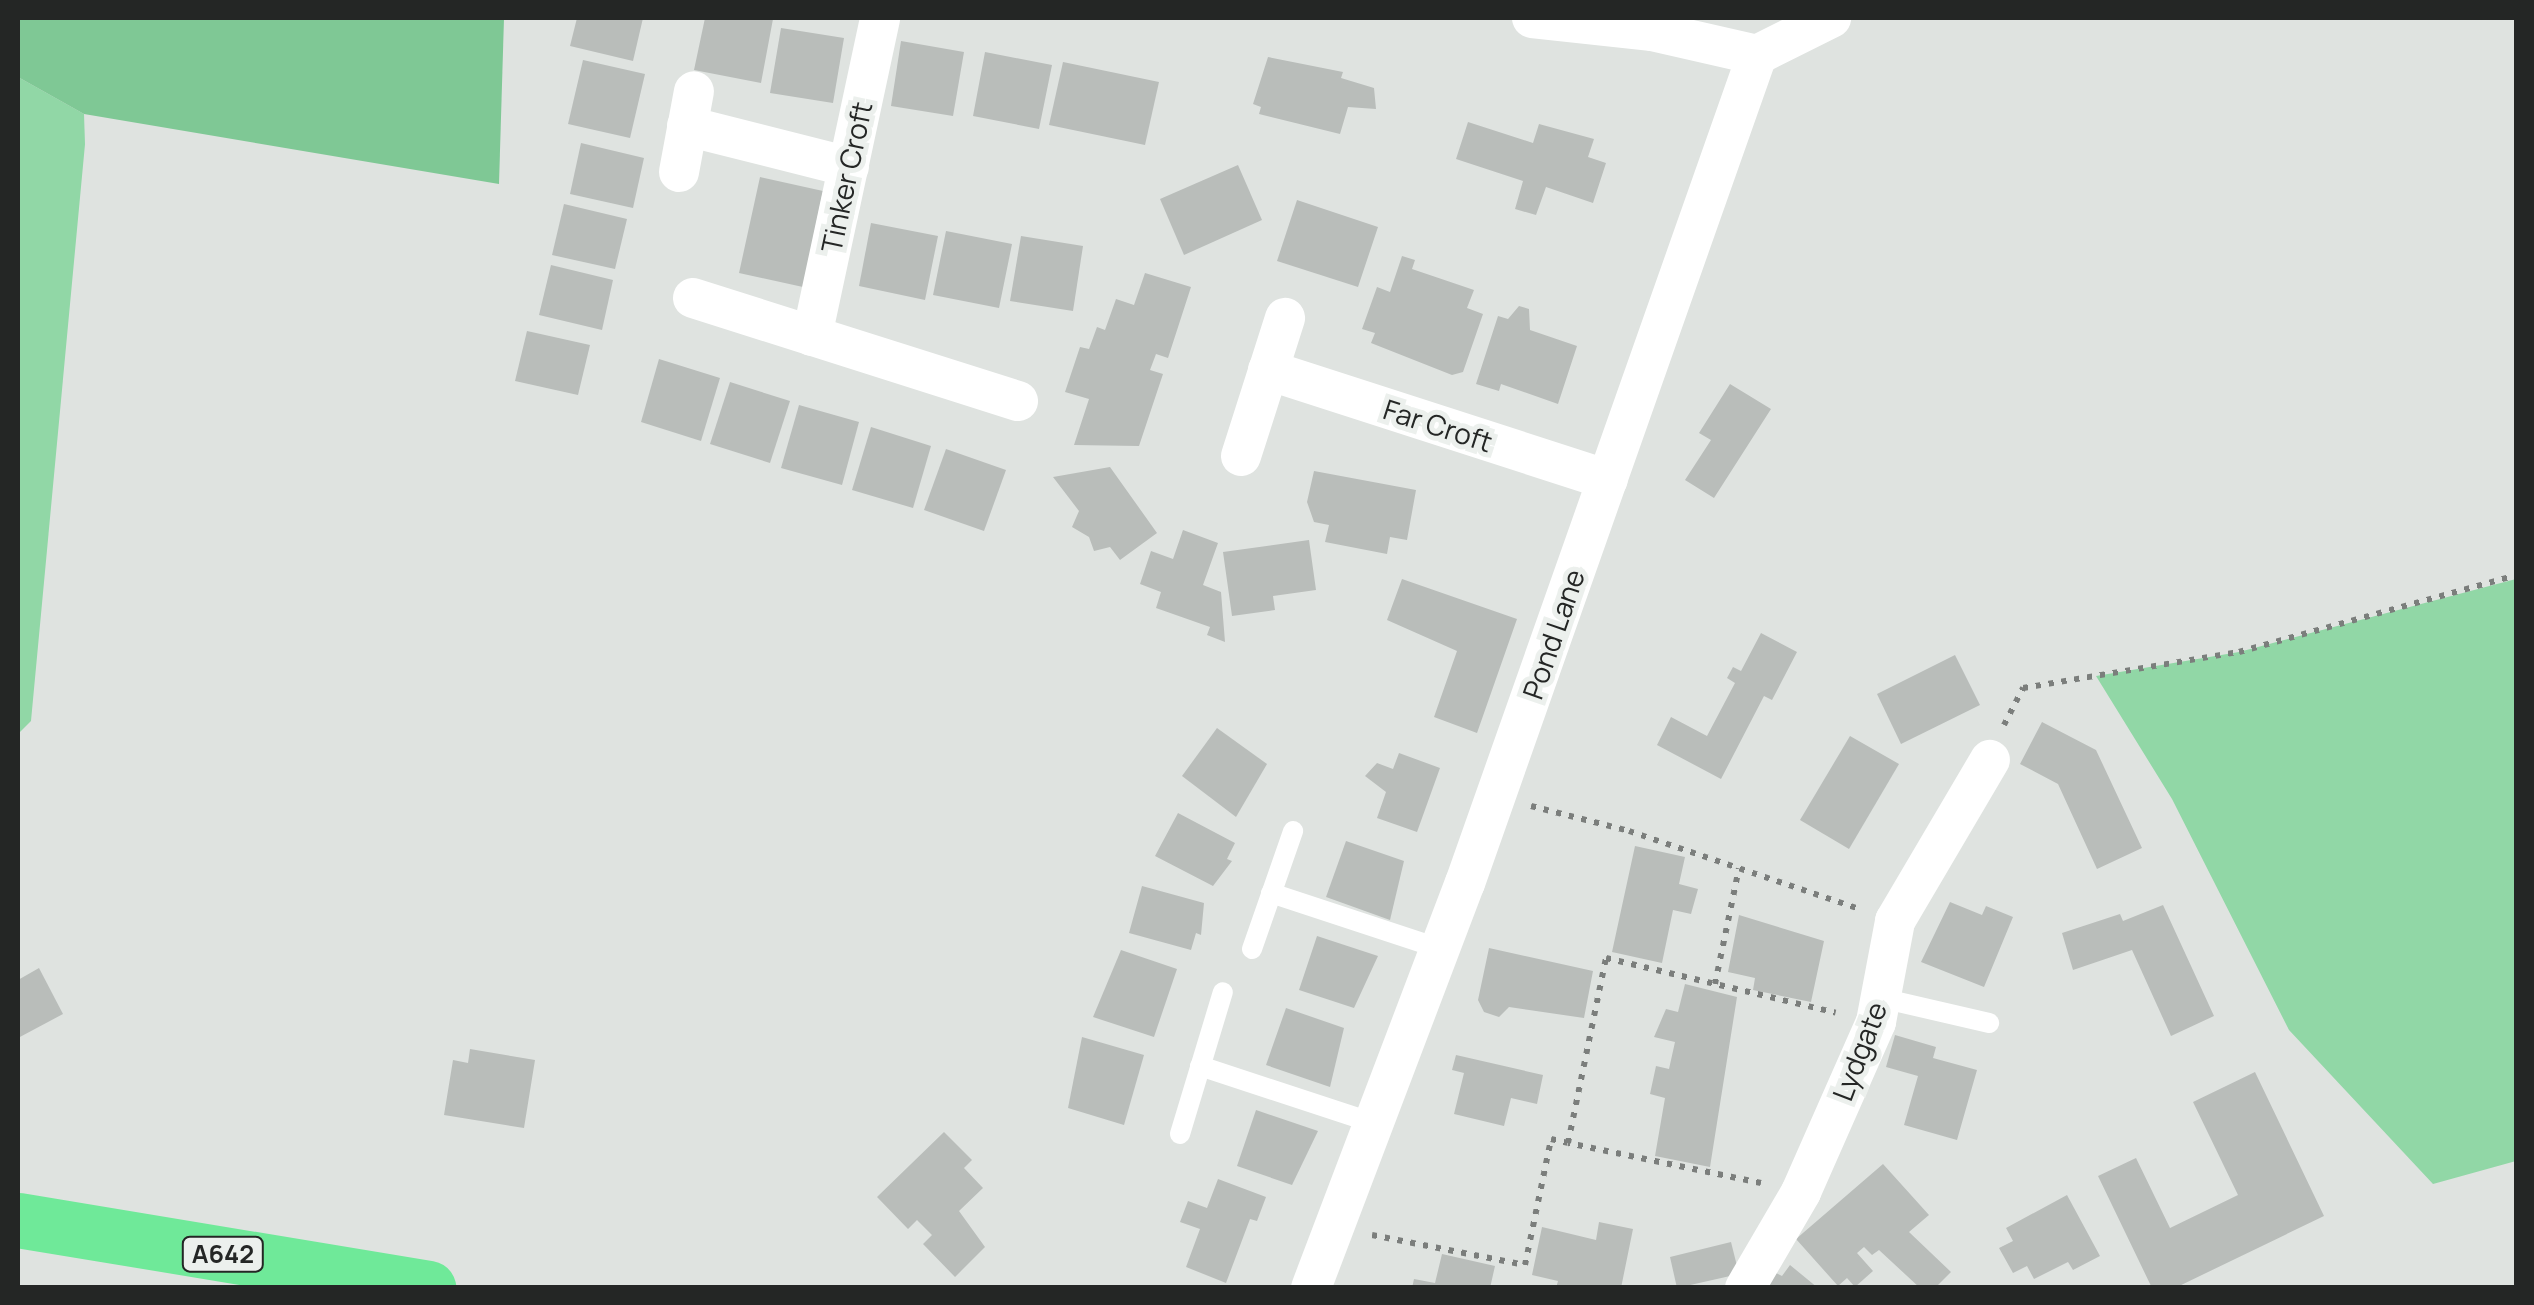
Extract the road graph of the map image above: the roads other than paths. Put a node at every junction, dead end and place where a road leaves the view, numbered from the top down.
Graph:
1 (880, 18) edge
2 (1532, 18) edge
3 (1831, 18) edge
4 (1757, 54) junction
5 (849, 167) junction
6 (678, 172) dead end
7 (693, 298) dead end
8 (1285, 318) dead end
9 (812, 336) junction
10 (1268, 370) junction
11 (1018, 401) dead end
12 (1241, 456) dead end
13 (1608, 480) junction
14 (1990, 760) road end
15 (1293, 831) dead end
16 (1270, 893) junction
17 (1252, 948) dead end
18 (1441, 949) junction
19 (1223, 992) dead end
20 (1879, 1010) junction
21 (1989, 1023) dead end
22 (1200, 1066) junction
23 (1376, 1124) junction
24 (1180, 1134) dead end
25 (18, 1220) edge
26 (428, 1288) edge
27 (1311, 1288) edge
28 (1745, 1288) edge

1 - 5 street, Tinker Croft
2 - 4 street
3 - 4 street
4 - 13 street, Pond Lane
5 - 6 street
5 - 9 street, Tinker Croft
7 - 9 street
8 - 10 street
9 - 11 street
10 - 12 street
10 - 13 street, Far Croft
13 - 18 street, Pond Lane
14 - 20 street, Lydgate
15 - 16 lane
16 - 17 lane
16 - 18 lane
18 - 23 street, Pond Lane
19 - 22 lane
20 - 21 lane
20 - 28 street, Lydgate
22 - 23 lane
22 - 24 lane
23 - 27 street, Pond Lane
25 - 26 highway, A642

